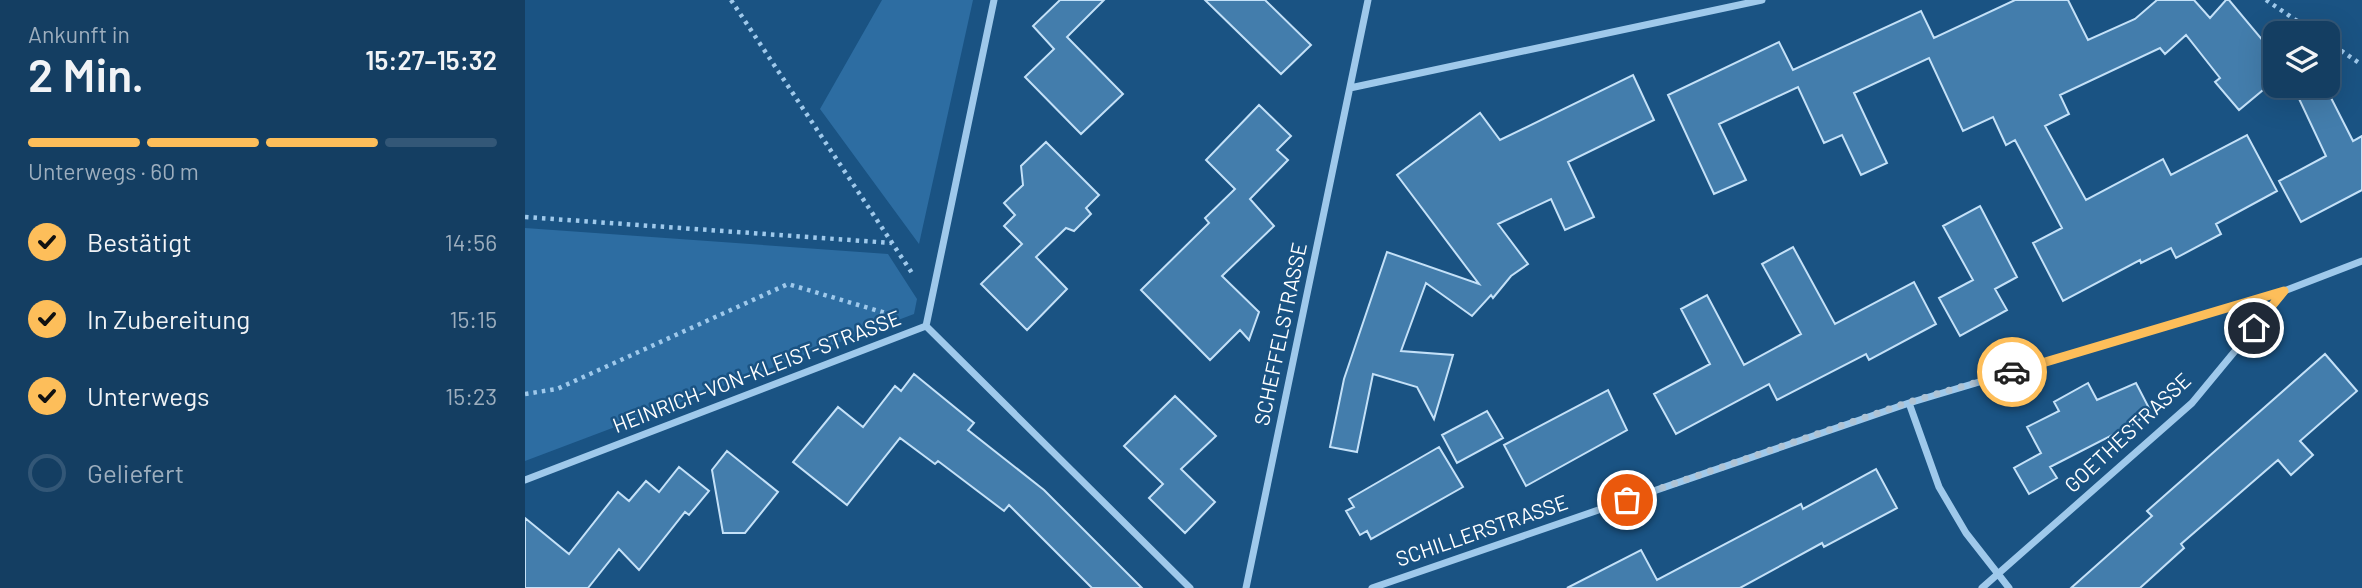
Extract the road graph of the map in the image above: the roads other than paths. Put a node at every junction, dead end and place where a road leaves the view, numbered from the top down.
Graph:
1 (994, 0) edge
2 (1368, 0) edge
3 (1762, 0) edge
4 (1350, 88) junction
5 (2362, 261) edge
6 (2284, 291) junction
7 (926, 326) junction
8 (1909, 402) junction
9 (525, 480) edge
10 (1997, 574) junction
11 (1190, 588) edge
12 (1246, 588) edge
13 (1371, 588) edge
14 (1982, 588) edge
15 (2009, 588) edge

1 - 7 street, HEINRICH-VON-KLEIST-STRASSE
2 - 4 street
3 - 4 street
4 - 12 street, SCHEFFELSTRASSE
5 - 6 street, SCHILLERSTRASSE
6 - 8 street, SCHILLERSTRASSE
6 - 10 street, GOETHESTRASSE
7 - 9 street, HEINRICH-VON-KLEIST-STRASSE
7 - 11 street
8 - 10 street
8 - 13 street, SCHILLERSTRASSE
10 - 14 street, GOETHESTRASSE
10 - 15 street

